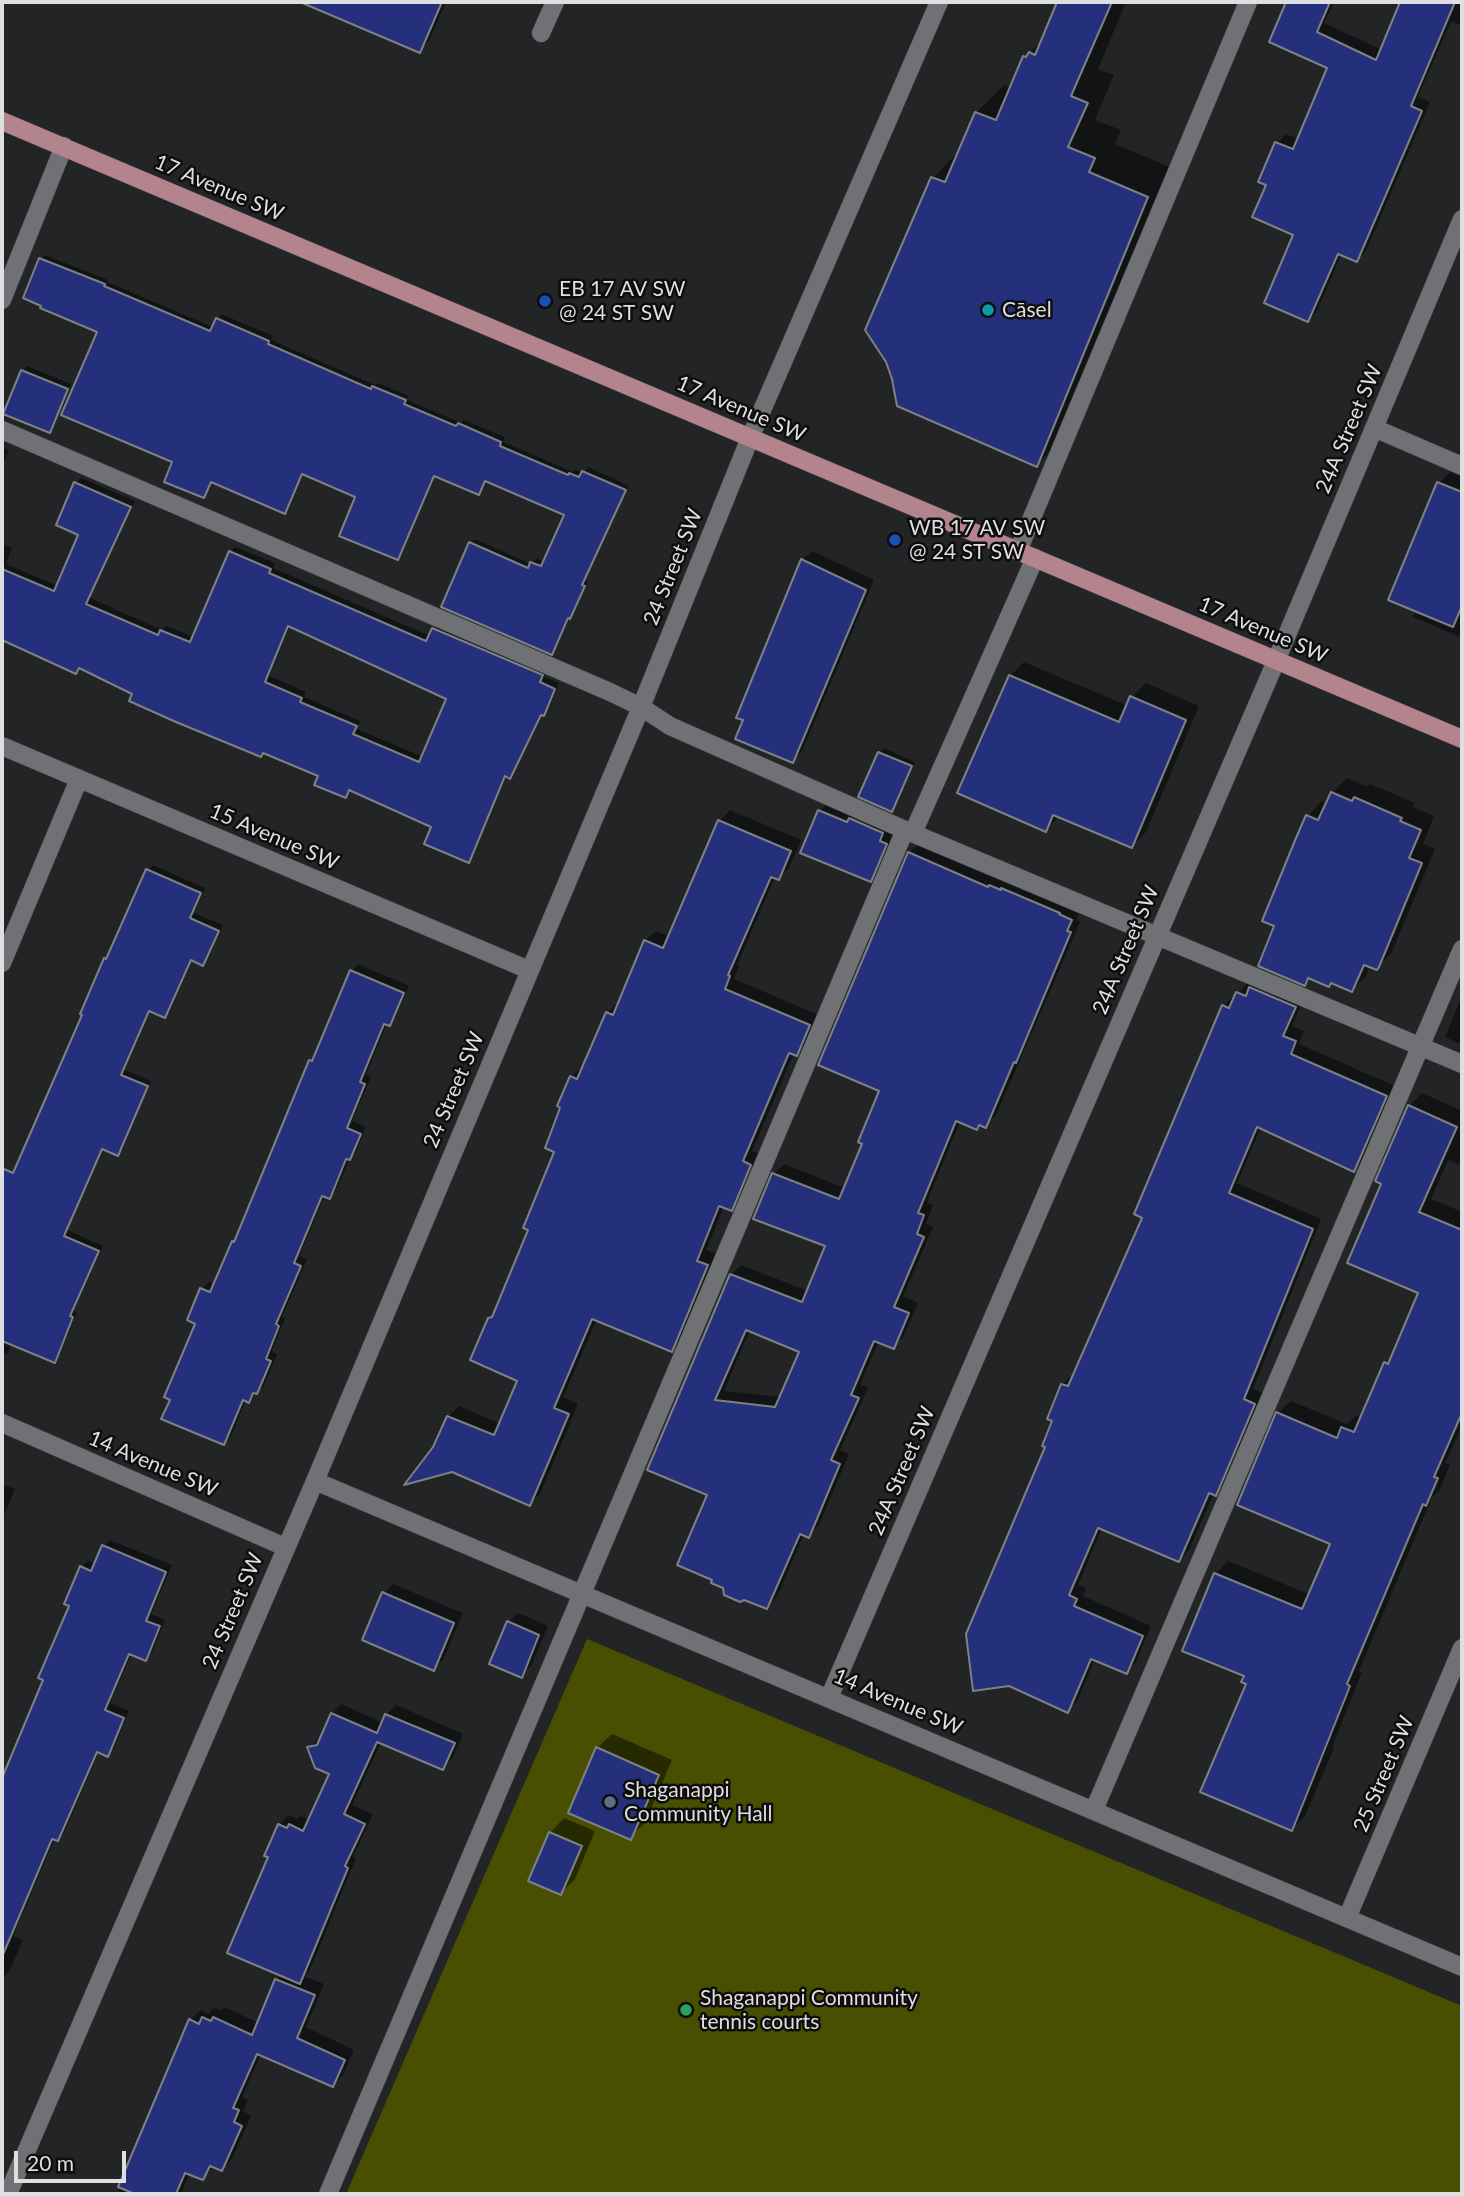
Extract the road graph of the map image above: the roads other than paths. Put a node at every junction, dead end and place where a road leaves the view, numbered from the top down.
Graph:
1 (555, 2) edge
2 (939, 2) edge
3 (1248, 2) edge
4 (541, 33) dead end
5 (2, 121) edge
6 (64, 146) junction
7 (1462, 219) edge
8 (2, 300) edge
9 (1374, 428) junction
10 (2, 430) edge
11 (750, 438) junction
12 (1462, 466) edge
13 (1018, 551) junction
14 (1035, 558) junction
15 (1276, 661) junction
16 (641, 707) junction
17 (1462, 739) edge
18 (2, 746) edge
19 (79, 779) junction
20 (909, 831) junction
21 (1157, 937) junction
22 (1462, 949) edge
23 (2, 963) edge
24 (529, 970) junction
25 (1422, 1047) junction
26 (1462, 1064) edge
27 (2, 1423) edge
28 (314, 1481) junction
29 (285, 1547) junction
30 (580, 1593) junction
31 (1462, 1648) edge
32 (829, 1698) junction
33 (1094, 1810) junction
34 (1348, 1918) junction
35 (1462, 1967) edge
36 (8, 2194) edge
37 (328, 2194) edge

1 - 4 street
2 - 11 street, 24 Street SW
3 - 13 street
5 - 6 main road, 17 Avenue SW
6 - 8 street
6 - 11 main road, 17 Avenue SW
7 - 9 street, 24A Street SW
9 - 12 street
9 - 15 street, 24A Street SW
10 - 16 street
11 - 13 main road, 17 Avenue SW
11 - 16 street, 24 Street SW
13 - 14 main road, 17 Avenue SW
14 - 15 main road, 17 Avenue SW
14 - 20 street
15 - 17 main road, 17 Avenue SW
15 - 21 street, 24A Street SW
16 - 20 street
16 - 24 street, 24 Street SW
18 - 19 street, 15 Avenue SW
19 - 23 street
19 - 24 street, 15 Avenue SW
20 - 21 street
20 - 30 street
21 - 25 street
21 - 32 street, 24A Street SW
22 - 25 street
24 - 28 street, 24 Street SW
25 - 26 street
25 - 33 street
27 - 29 street, 14 Avenue SW
28 - 29 street, 24 Street SW
28 - 30 street, 14 Avenue SW
29 - 36 street, 24 Street SW
30 - 32 street, 14 Avenue SW
30 - 37 street
31 - 34 street, 25 Street SW
32 - 33 street, 14 Avenue SW
33 - 34 street, 14 Avenue SW
34 - 35 street, 14 Avenue SW

